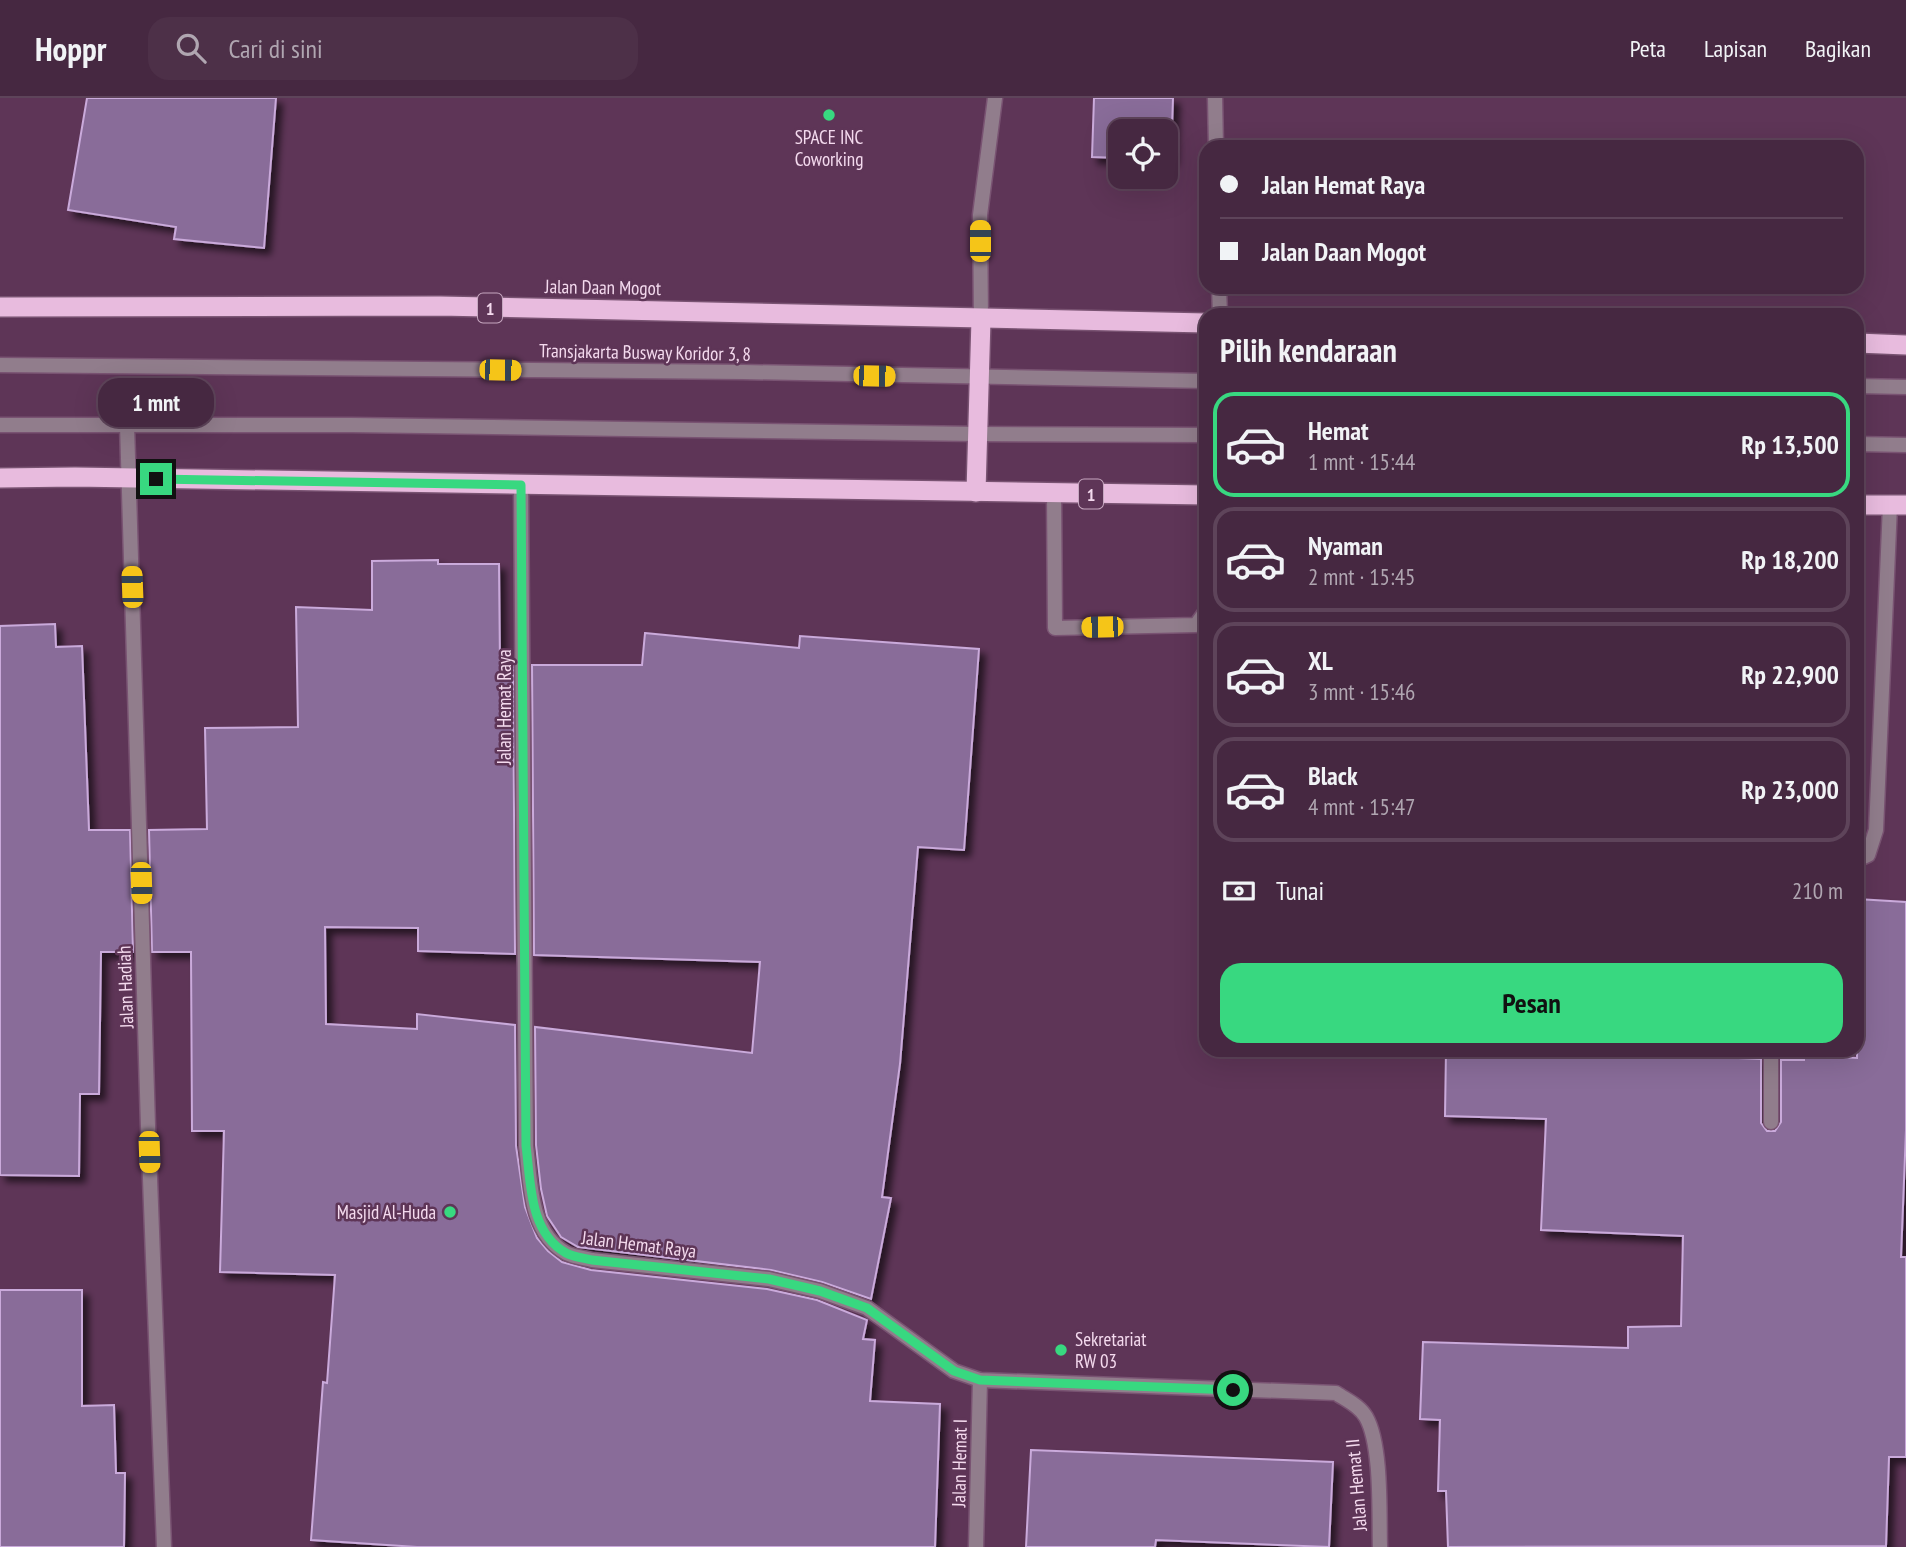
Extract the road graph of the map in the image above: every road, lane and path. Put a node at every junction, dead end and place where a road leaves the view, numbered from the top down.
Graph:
1 (995, 98) edge
2 (1215, 98) edge
3 (1216, 140) edge
4 (0, 307) edge
5 (981, 319) junction
6 (1199, 323) edge
7 (1864, 343) edge
8 (1906, 345) edge
9 (0, 365) edge
10 (979, 378) junction
11 (1199, 382) edge
12 (1864, 386) edge
13 (1906, 387) edge
14 (0, 425) edge
15 (127, 425) junction
16 (978, 434) junction
17 (1199, 435) edge
18 (1864, 444) edge
19 (1906, 445) edge
20 (0, 478) edge
21 (128, 479) junction
22 (521, 485) junction
23 (976, 492) junction
24 (1054, 493) junction
25 (1199, 495) edge
26 (1864, 505) edge
27 (1898, 505) edge
28 (1199, 621) edge
29 (1864, 857) edge
30 (1771, 1057) edge
31 (1771, 1122) dead end
32 (980, 1380) junction
33 (1336, 1393) joint
34 (164, 1547) edge
35 (976, 1547) edge
36 (1380, 1547) edge

1 - 5 street
2 - 3 street
4 - 5 highway, Jalan Daan Mogot / 1
5 - 6 highway, Jalan Daan Mogot / 1
5 - 10 highway
7 - 8 highway
9 - 10 street, Transjakarta Busway Koridor 3, 8
10 - 11 street, Transjakarta Busway Koridor 3, 8
10 - 16 highway
12 - 13 street
14 - 15 street
15 - 16 street
15 - 21 street, Jalan Hadiah
16 - 17 street
16 - 23 highway
18 - 19 street
20 - 21 highway, 1
21 - 22 highway, 1
21 - 34 street, Jalan Hadiah
22 - 23 highway, 1
22 - 32 street, Jalan Hemat Raya
23 - 24 highway, 1
24 - 25 highway, 1
24 - 28 street
26 - 27 highway
27 - 29 street
30 - 31 street
32 - 33 street, Jalan Hemat Raya
32 - 35 street, Jalan Hemat I
33 - 36 street, Jalan Hemat II

